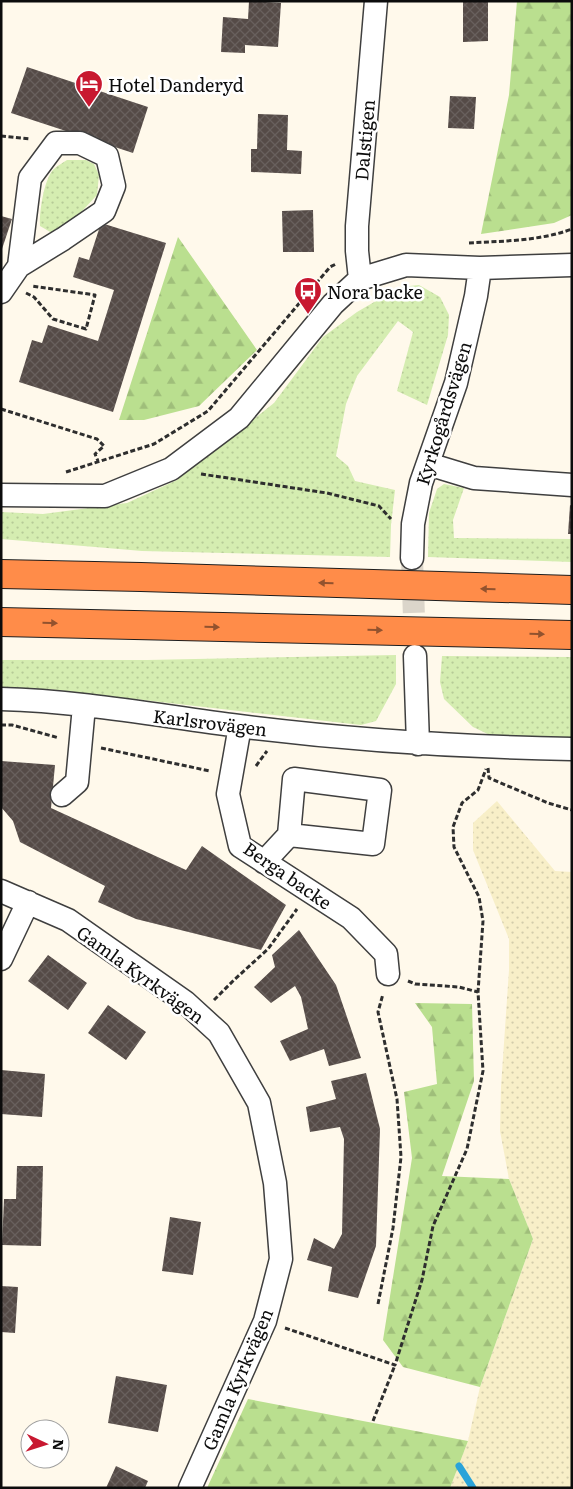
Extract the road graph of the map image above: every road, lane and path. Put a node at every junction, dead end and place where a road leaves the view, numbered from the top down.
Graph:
1 (376, 1) edge
2 (572, 232) edge
3 (557, 235) dead end
4 (572, 265) edge
5 (480, 268) junction
6 (360, 280) junction
7 (9, 281) edge
8 (1, 409) edge
9 (98, 461) dead end
10 (428, 464) junction
11 (171, 469) junction
12 (572, 485) edge
13 (1, 495) edge
14 (412, 550) joint
15 (1, 559) edge
16 (1, 574) edge
17 (141, 577) junction
18 (572, 590) edge
19 (1, 622) edge
20 (572, 635) edge
21 (415, 656) tunnel mouth
22 (1, 699) edge
23 (84, 706) junction
24 (240, 726) junction
25 (418, 744) junction
26 (572, 748) edge
27 (62, 795) dead end
28 (572, 810) edge
29 (290, 834) dead end
30 (264, 862) junction
31 (1, 890) edge
32 (310, 891) junction
33 (28, 902) junction
34 (1, 959) edge
35 (388, 974) junction
36 (478, 992) junction
37 (199, 1015) junction
38 (378, 1304) dead end
39 (265, 1321) junction
40 (394, 1365) junction
41 (373, 1421) dead end
42 (190, 1488) edge

1 - 6 street, Dalstigen
2 - 3 path
4 - 5 street
5 - 6 street
5 - 10 street, Kyrkogårdsvägen
6 - 11 street
7 - 7 path
7 - 7 street
8 - 9 path
10 - 12 street
10 - 14 street, Kyrkogårdsvägen
11 - 13 street
11 - 14 path
15 - 17 highway
16 - 17 highway
18 -> 17 highway
19 -> 20 highway
21 - 25 street
22 - 23 street, Karlsrovägen
23 - 24 street, Karlsrovägen
23 - 27 street
24 - 25 street, Karlsrovägen
24 - 30 street, Berga backe
25 - 26 street
28 - 36 path
29 - 30 street
30 - 32 street, Berga backe
31 - 33 street, Gamla Kyrkvägen
32 - 35 street, Berga backe
32 - 37 path
33 - 34 street
33 - 37 street, Gamla Kyrkvägen
35 - 36 path
35 - 38 path
36 - 40 path
37 - 39 street, Gamla Kyrkvägen
39 - 40 path
39 - 42 street, Gamla Kyrkvägen
40 - 41 path

